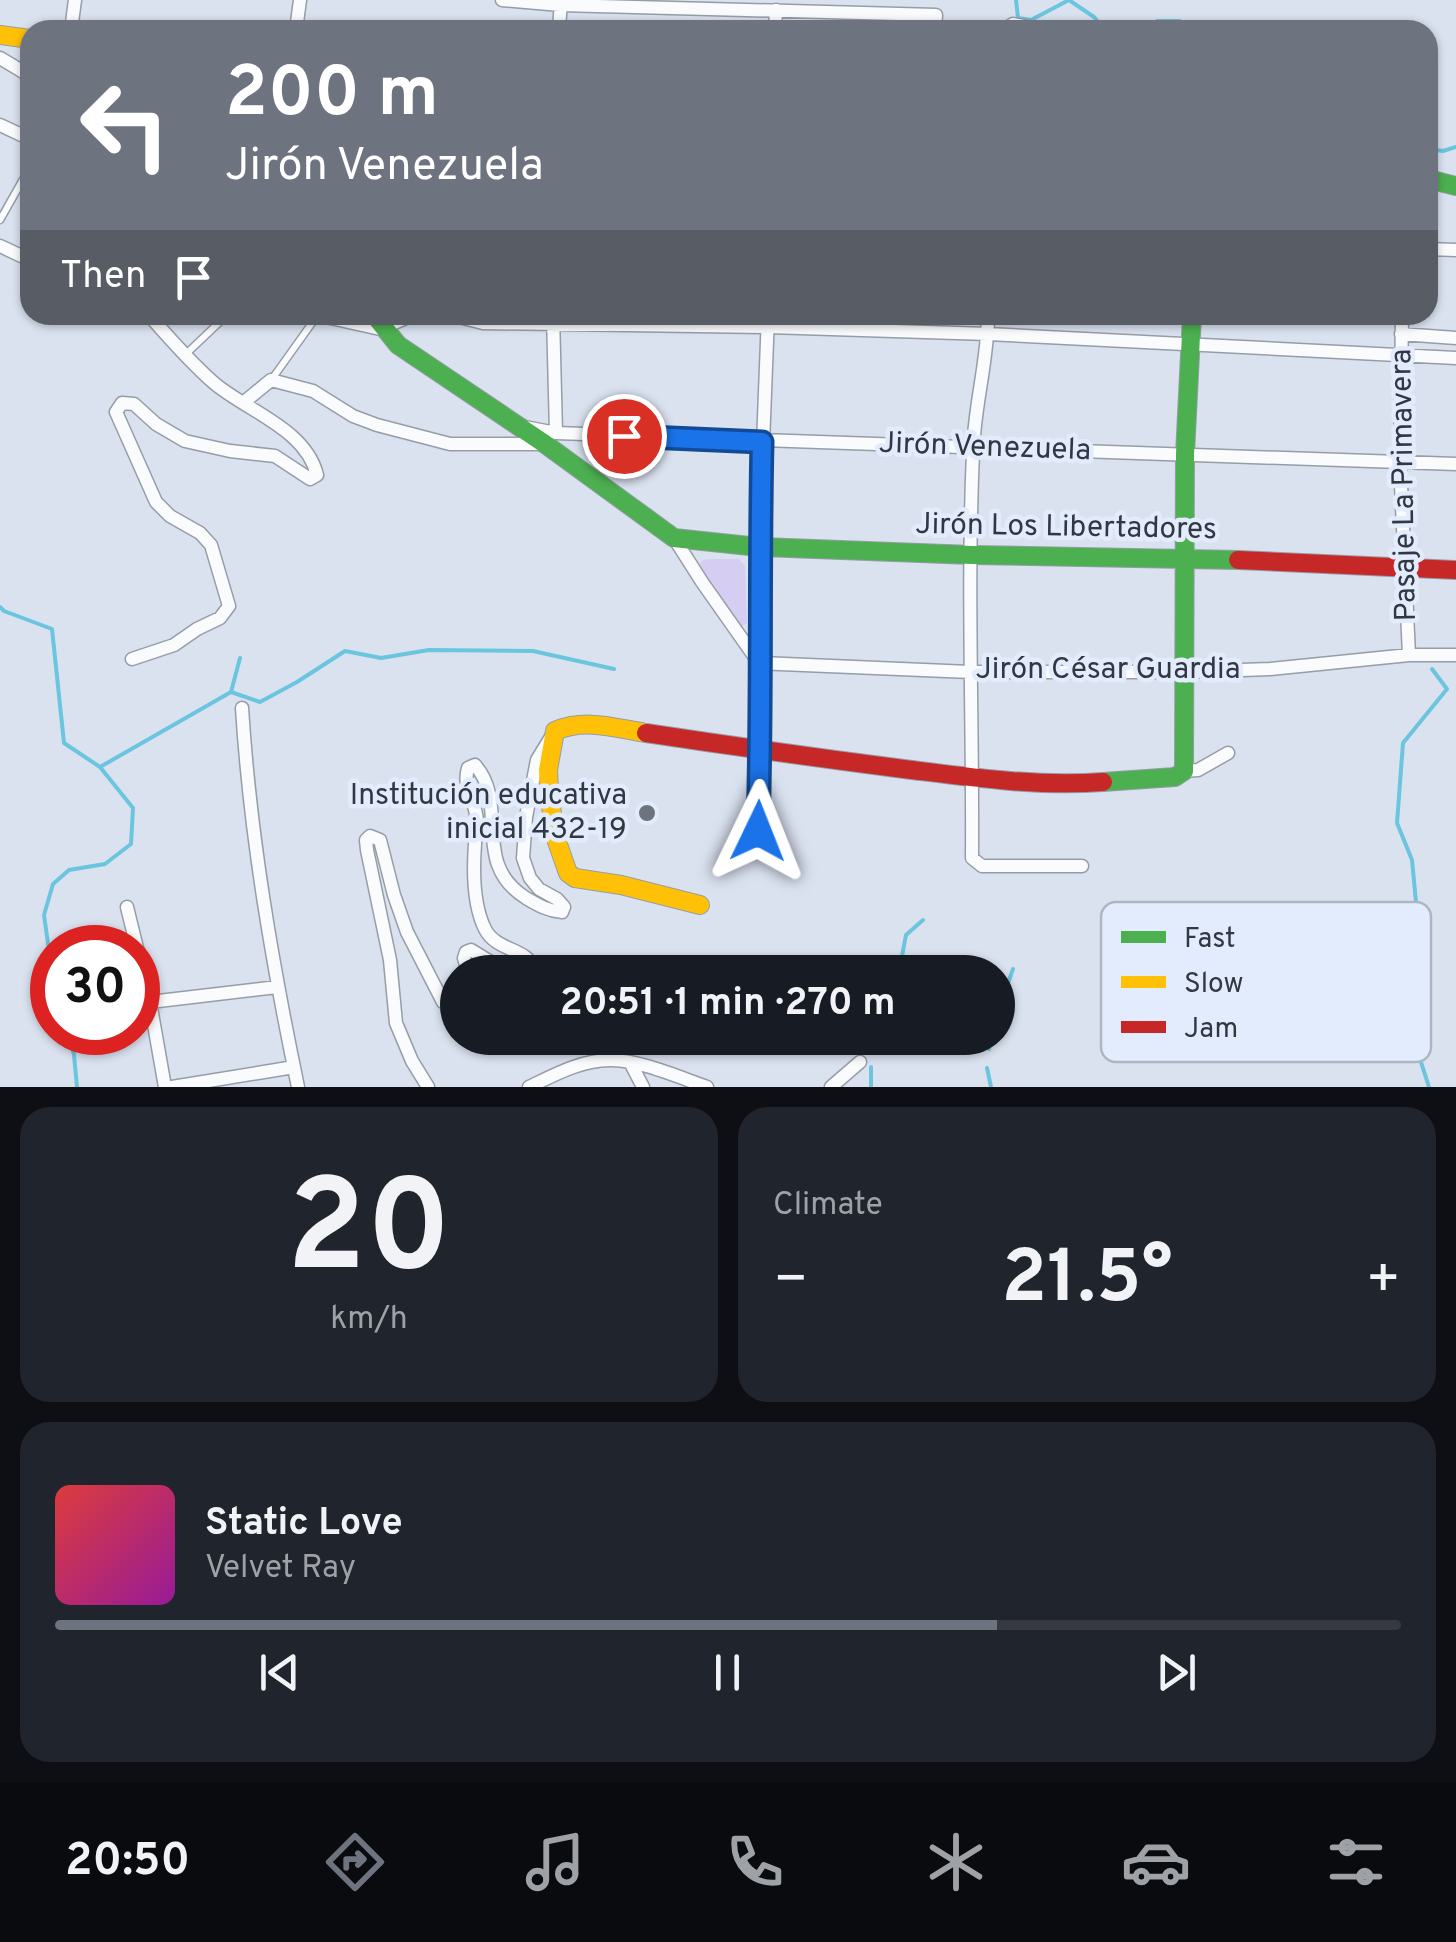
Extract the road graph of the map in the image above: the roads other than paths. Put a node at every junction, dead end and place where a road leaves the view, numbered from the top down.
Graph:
1 (502, 0) edge
2 (560, 3) edge
3 (665, 4) edge
4 (776, 5) edge
5 (936, 20) edge
6 (20, 185) edge
7 (0, 220) edge
8 (158, 325) edge
9 (216, 325) edge
10 (310, 325) edge
11 (382, 325) edge
12 (553, 325) edge
13 (768, 325) edge
14 (836, 325) edge
15 (988, 325) edge
16 (1192, 325) edge
17 (1401, 325) edge
18 (988, 334) junction
19 (1401, 334) junction
20 (1456, 338) edge
21 (1192, 344) junction
22 (186, 354) junction
23 (1400, 356) junction
24 (1456, 358) edge
25 (271, 380) junction
26 (243, 402) junction
27 (550, 439) junction
28 (762, 442) junction
29 (972, 448) junction
30 (1186, 454) junction
31 (1400, 464) junction
32 (1456, 464) edge
33 (674, 538) junction
34 (759, 546) junction
35 (972, 555) junction
36 (1184, 558) junction
37 (1404, 567) junction
38 (1456, 570) edge
39 (1409, 655) junction
40 (1456, 655) edge
41 (132, 659) dead end
42 (759, 663) junction
43 (970, 672) junction
44 (1185, 672) junction
45 (242, 708) dead end
46 (555, 731) junction
47 (760, 752) junction
48 (1228, 753) dead end
49 (1179, 774) junction
50 (973, 777) junction
51 (758, 831) dead end
52 (1082, 866) dead end
53 (700, 905) dead end
54 (127, 907) dead end
55 (131, 925) edge
56 (524, 955) edge
57 (277, 987) junction
58 (440, 996) edge
59 (160, 1001) edge
60 (160, 1049) edge
61 (630, 1062) junction
62 (860, 1062) dead end
63 (294, 1067) junction
64 (168, 1087) edge
65 (298, 1087) edge
66 (428, 1087) edge
67 (529, 1087) edge
68 (643, 1087) edge
69 (708, 1087) edge
70 (832, 1087) edge

1 - 2 street
2 - 3 street
3 - 4 street
4 - 5 street
6 - 7 lane
8 - 22 street
9 - 22 lane
10 - 25 lane
11 - 27 street
12 - 27 street
13 - 28 street
14 - 18 street
15 - 18 street
16 - 21 street
17 - 19 street, Pasaje La Primavera
18 - 21 street
18 - 29 street
19 - 20 street
19 - 23 street, Pasaje La Primavera
21 - 23 street
21 - 30 street
22 - 26 street
23 - 24 street
23 - 31 street, Pasaje La Primavera
25 - 26 street
25 - 27 street, Jirón Venezuela
26 - 41 street
27 - 28 street, Jirón Venezuela
27 - 33 street
28 - 29 street, Jirón Venezuela
28 - 34 street
29 - 30 street, Jirón Venezuela
29 - 35 street
30 - 31 street, Jirón Venezuela
30 - 36 street
31 - 32 street, Jirón Venezuela
31 - 37 street, Pasaje La Primavera
33 - 34 street, Jirón Los Libertadores
33 - 42 street
34 - 35 street, Jirón Los Libertadores
34 - 42 street
35 - 36 street, Jirón Los Libertadores
35 - 43 street
36 - 37 street, Jirón Los Libertadores
36 - 44 street
37 - 38 street, Jirón Los Libertadores
37 - 39 street, Pasaje La Primavera
39 - 40 street, Jirón César Guardia
39 - 44 street, Jirón César Guardia
42 - 43 street, Jirón César Guardia
42 - 47 street
43 - 44 street, Jirón César Guardia
43 - 50 street
44 - 49 street
45 - 57 street
46 - 47 street
46 - 53 street
46 - 56 street
47 - 50 street
47 - 51 street
48 - 49 street
49 - 50 street
50 - 52 street
54 - 55 street
57 - 59 street
57 - 63 street
58 - 66 street
60 - 64 street
61 - 67 street
61 - 68 street
61 - 69 street
62 - 70 street
63 - 64 street
63 - 65 street

